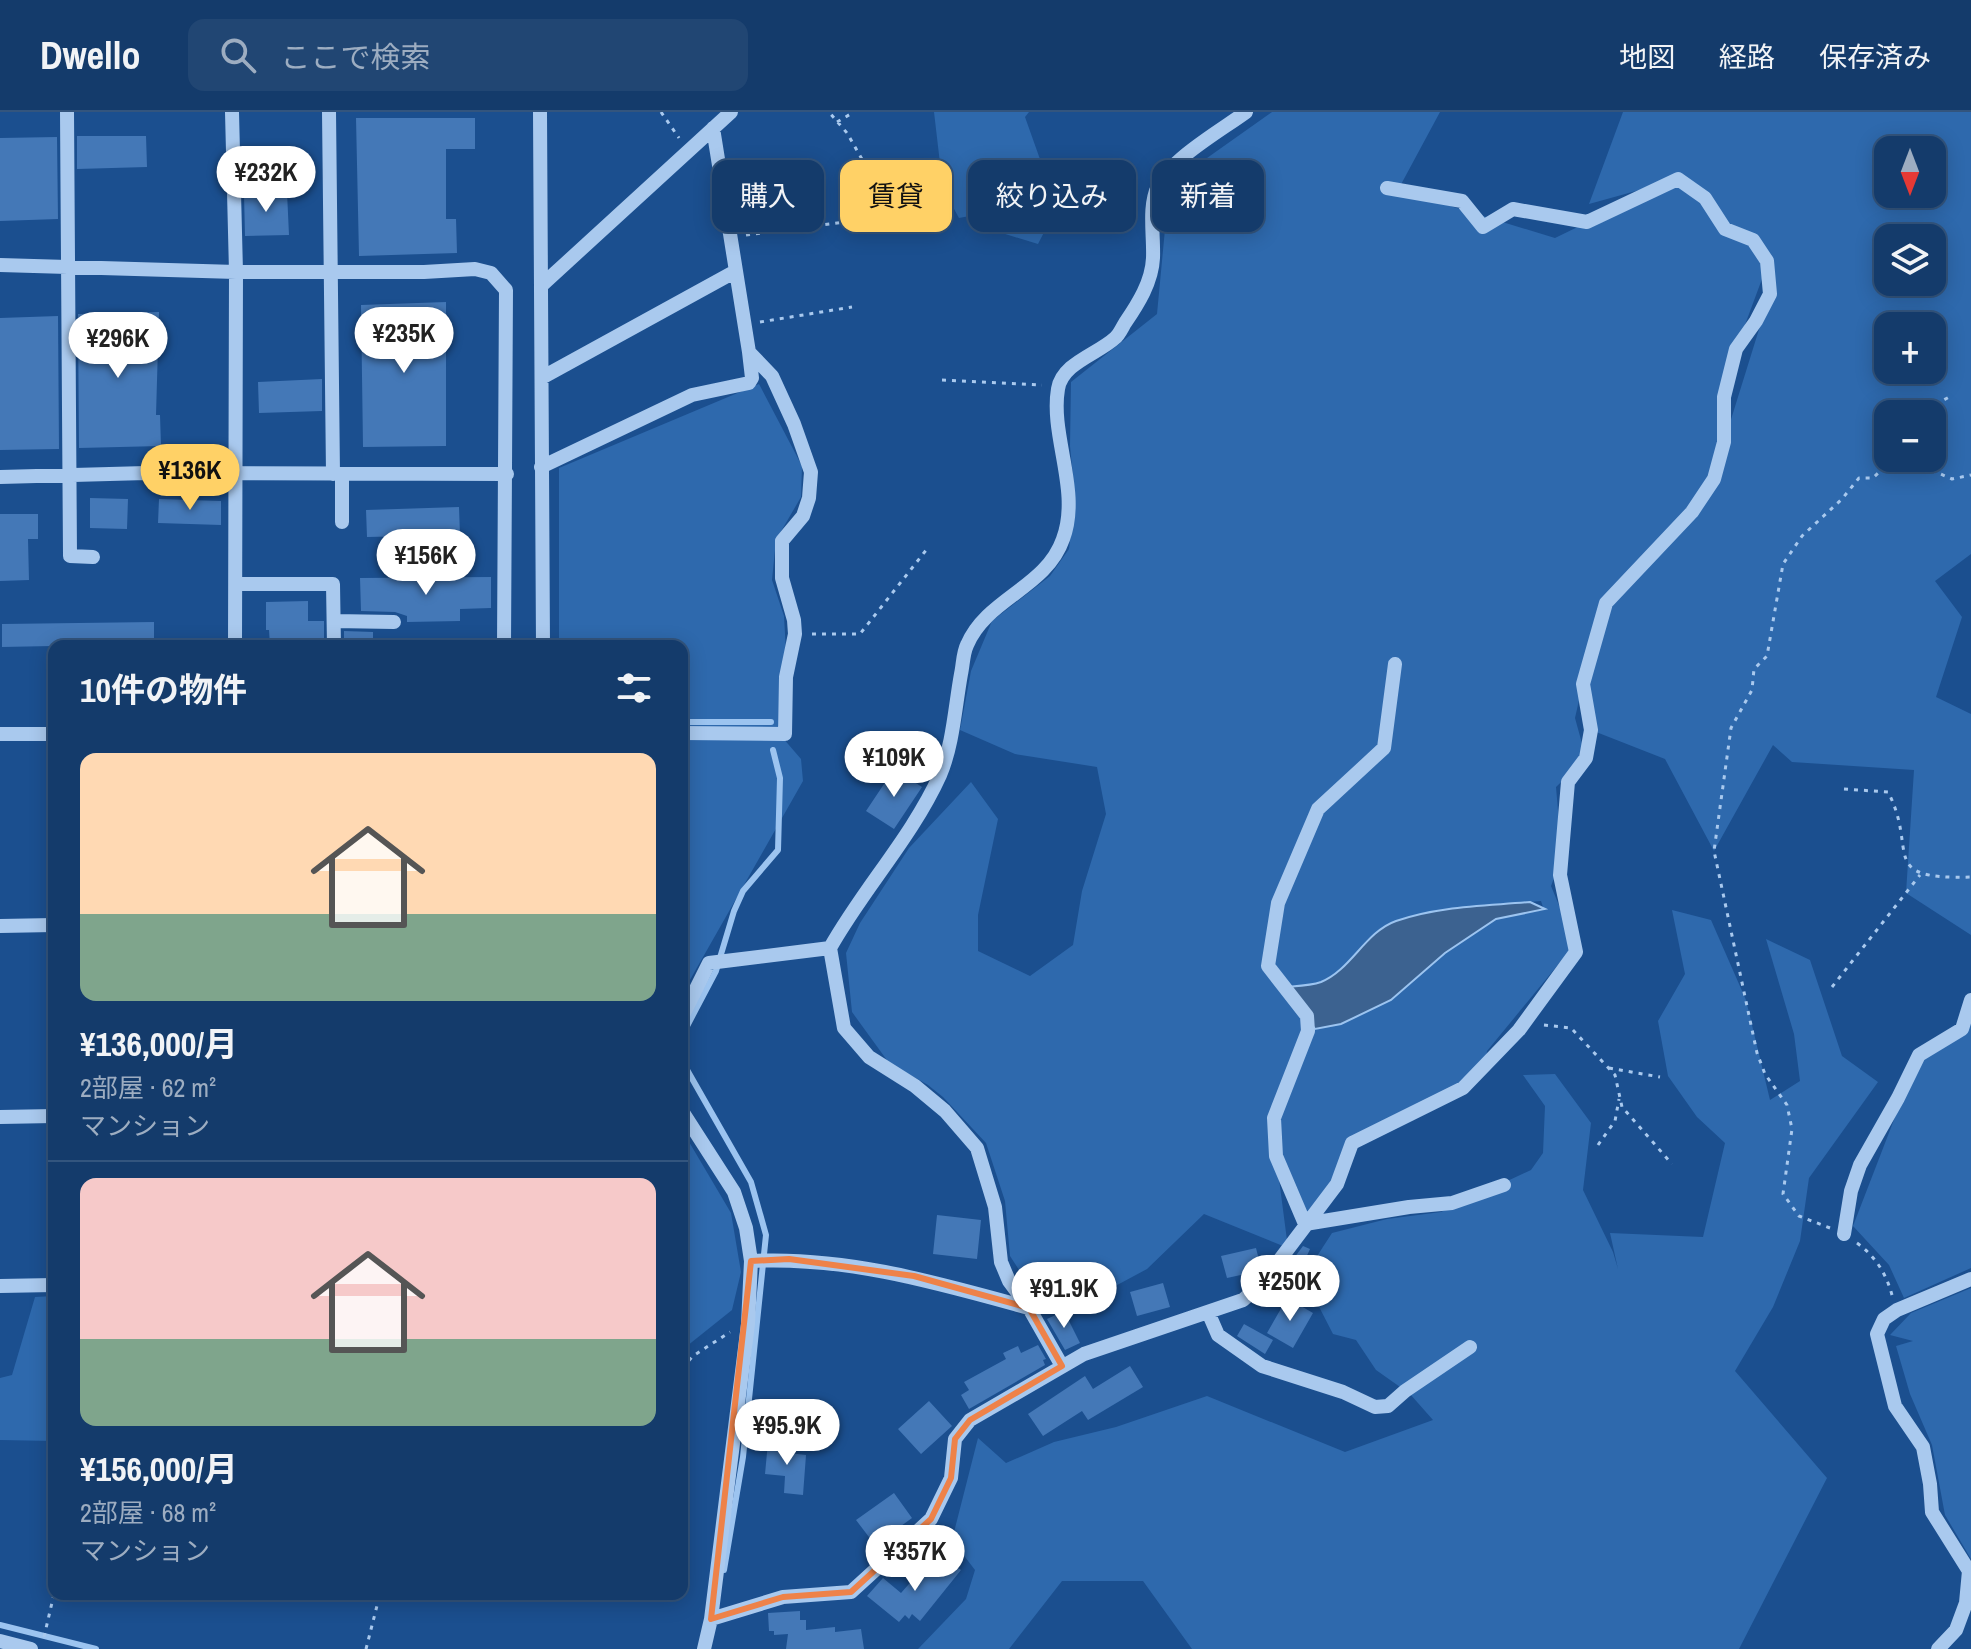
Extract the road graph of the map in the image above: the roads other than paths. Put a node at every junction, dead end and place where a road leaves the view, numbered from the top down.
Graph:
1 (67, 112) edge
2 (232, 112) edge
3 (329, 112) edge
4 (540, 112) edge
5 (731, 112) edge
6 (1246, 112) edge
7 (713, 128) junction
8 (1387, 188) dead end
9 (0, 265) edge
10 (68, 267) junction
11 (736, 271) junction
12 (236, 272) junction
13 (330, 272) junction
14 (542, 285) junction
15 (749, 352) junction
16 (543, 377) junction
17 (541, 467) junction
18 (338, 474) junction
19 (507, 474) junction
20 (69, 475) junction
21 (236, 475) junction
22 (0, 477) edge
23 (342, 522) dead end
24 (93, 557) dead end
25 (236, 584) junction
26 (334, 621) junction
27 (394, 622) dead end
28 (235, 640) edge
29 (334, 640) edge
30 (504, 640) edge
31 (543, 640) edge
32 (1395, 664) dead end
33 (688, 733) edge
34 (0, 734) edge
35 (48, 734) edge
36 (48, 925) edge
37 (0, 926) edge
38 (830, 948) junction
39 (1971, 1000) edge
40 (688, 1005) edge
41 (48, 1116) edge
42 (0, 1117) edge
43 (688, 1120) edge
44 (1504, 1185) dead end
45 (1305, 1224) junction
46 (1844, 1234) road end
47 (752, 1261) junction
48 (1971, 1279) edge
49 (48, 1285) edge
50 (0, 1286) edge
51 (1029, 1308) junction
52 (1208, 1312) junction
53 (1470, 1347) dead end
54 (1062, 1366) junction
55 (712, 1619) junction
56 (0, 1641) edge
57 (31, 1649) edge
58 (704, 1649) edge
59 (1938, 1649) edge

1 - 10 street
2 - 12 street
3 - 13 street
4 - 14 street
5 - 7 street
6 - 38 street
7 - 11 street
7 - 14 street
8 - 45 street
9 - 10 street
10 - 12 street
10 - 20 street
11 - 15 street
11 - 16 street
12 - 13 street
12 - 21 street
13 - 18 street
13 - 19 street
14 - 16 street
15 - 17 street
15 - 33 street
16 - 17 street
17 - 31 street
18 - 19 street
18 - 21 street
18 - 23 street
19 - 30 street
20 - 21 street
20 - 22 street
20 - 24 street
21 - 25 street
25 - 26 street
25 - 28 street
26 - 27 street
26 - 29 street
32 - 45 street
34 - 35 street
36 - 37 street
38 - 40 street
38 - 51 street
39 - 46 street
41 - 42 street
43 - 47 street
44 - 45 street
45 - 52 street
47 - 51 street
47 - 55 street
48 - 59 street
49 - 50 street
51 - 54 street
52 - 53 street
52 - 54 street
54 - 55 street
55 - 58 street
56 - 57 street

